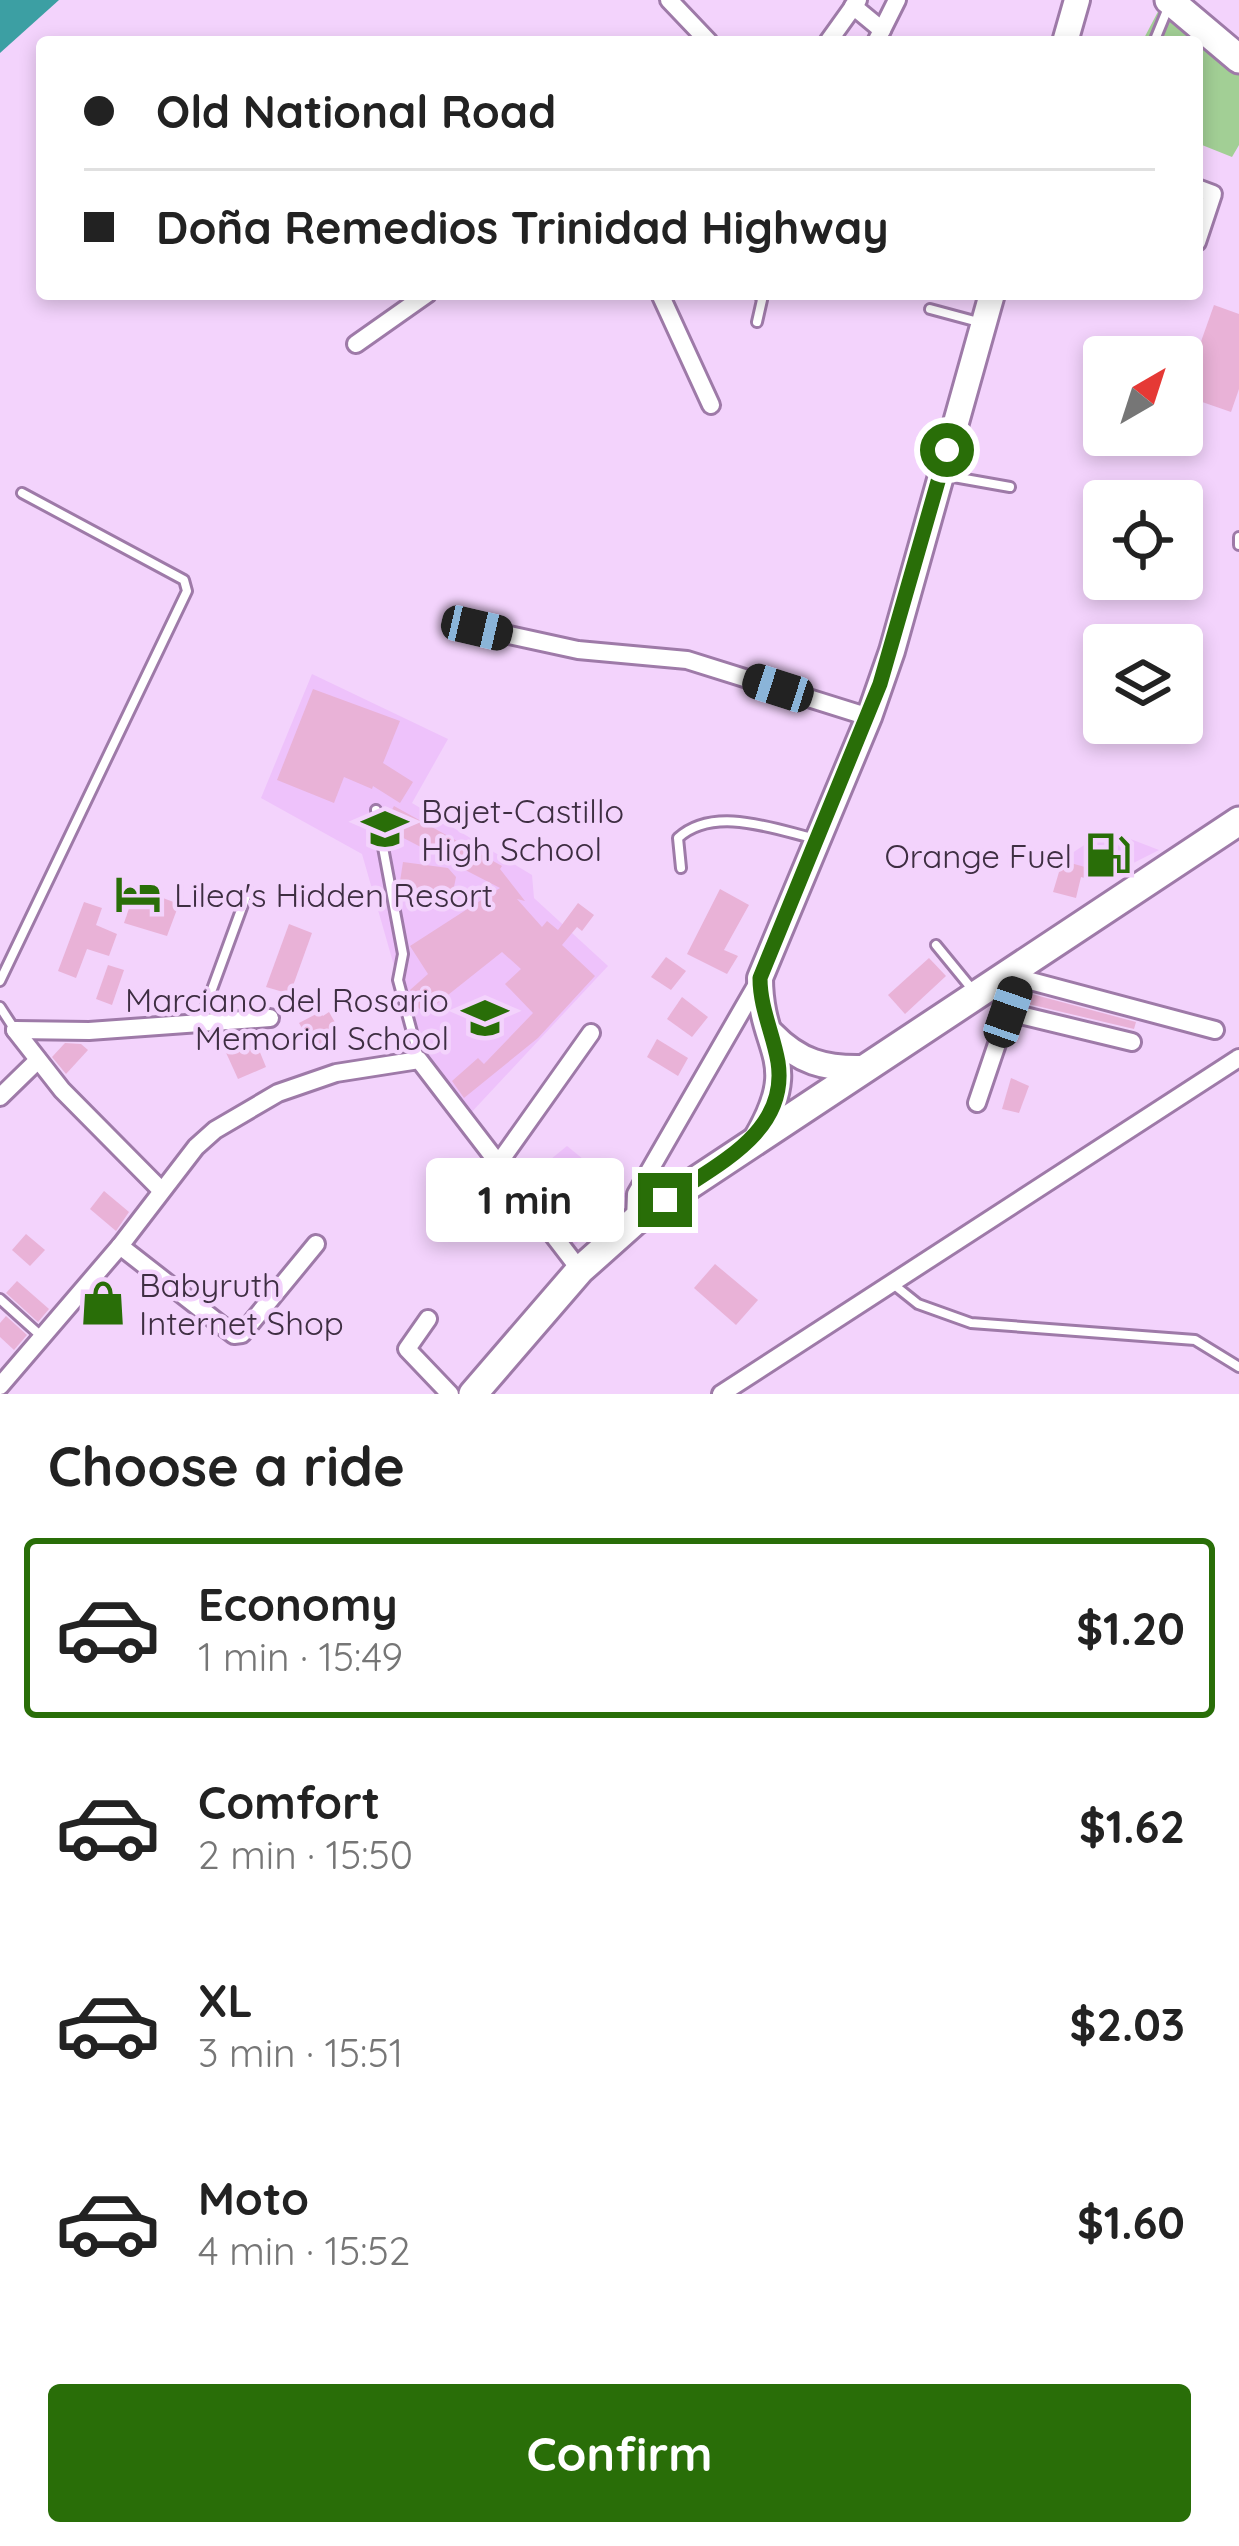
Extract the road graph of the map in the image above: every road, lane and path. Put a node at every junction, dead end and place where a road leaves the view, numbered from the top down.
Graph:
1 (669, 0) edge
2 (897, 0) edge
3 (1077, 0) edge
4 (856, 3) edge
5 (1177, 3) edge
6 (703, 36) edge
7 (832, 36) edge
8 (879, 36) edge
9 (1068, 36) edge
10 (1158, 36) edge
11 (1239, 59) edge
12 (1203, 190) edge
13 (1203, 224) edge
14 (418, 300) edge
15 (663, 300) edge
16 (762, 300) edge
17 (990, 300) edge
18 (930, 309) dead end
19 (757, 322) dead end
20 (983, 323) junction
21 (356, 344) dead end
22 (711, 405) dead end
23 (940, 475) junction
24 (1010, 487) dead end
25 (22, 493) dead end
26 (477, 628) dead end
27 (869, 717) junction
28 (376, 810) dead end
29 (1239, 821) edge
30 (819, 839) junction
31 (681, 868) dead end
32 (248, 891) dead end
33 (936, 945) dead end
34 (1014, 977) junction
35 (760, 978) junction
36 (0, 981) edge
37 (976, 995) junction
38 (0, 1007) edge
39 (1008, 1012) junction
40 (270, 1018) dead end
41 (200, 1023) junction
42 (15, 1030) junction
43 (1215, 1030) dead end
44 (591, 1034) dead end
45 (772, 1034) junction
46 (1132, 1042) dead end
47 (1239, 1058) edge
48 (38, 1060) junction
49 (419, 1060) junction
50 (863, 1068) junction
51 (0, 1097) edge
52 (976, 1103) dead end
53 (757, 1137) junction
54 (497, 1165) junction
55 (161, 1190) junction
56 (635, 1221) junction
57 (316, 1244) dead end
58 (120, 1246) junction
59 (580, 1270) junction
60 (890, 1281) junction
61 (0, 1299) edge
62 (428, 1319) dead end
63 (42, 1336) junction
64 (1239, 1367) edge
65 (0, 1386) edge
66 (450, 1394) edge
67 (473, 1394) edge
68 (721, 1394) edge

1 - 6 street
2 - 8 street
3 - 9 main road
4 - 7 street
4 - 8 street
5 - 10 lane
5 - 11 main road
12 - 13 street
14 - 21 street
15 - 22 street
16 - 19 lane
17 - 20 main road
18 - 20 lane
20 - 23 main road
23 - 24 lane
23 - 27 main road
25 - 36 lane
26 - 27 street
27 - 30 main road
28 - 49 lane
29 - 34 main road
30 - 31 lane
30 - 35 main road
32 - 41 lane
33 - 37 lane
34 - 37 main road
34 - 39 street
34 - 43 street
35 - 45 main road
35 - 56 street
37 - 50 main road
38 - 42 lane
39 - 46 street
39 - 52 street
40 - 41 street
41 - 42 street
42 - 48 street
44 - 54 street
45 - 50 main road
45 - 53 main road
47 - 60 street
48 - 51 street
48 - 55 street
49 - 54 street
49 - 55 street
50 - 53 main road
53 - 56 main road
54 - 59 street
55 - 58 street
56 - 59 main road
57 - 58 street
58 - 63 street
59 - 67 main road
60 - 64 lane
60 - 68 street
61 - 63 lane
62 - 66 street
63 - 65 street

